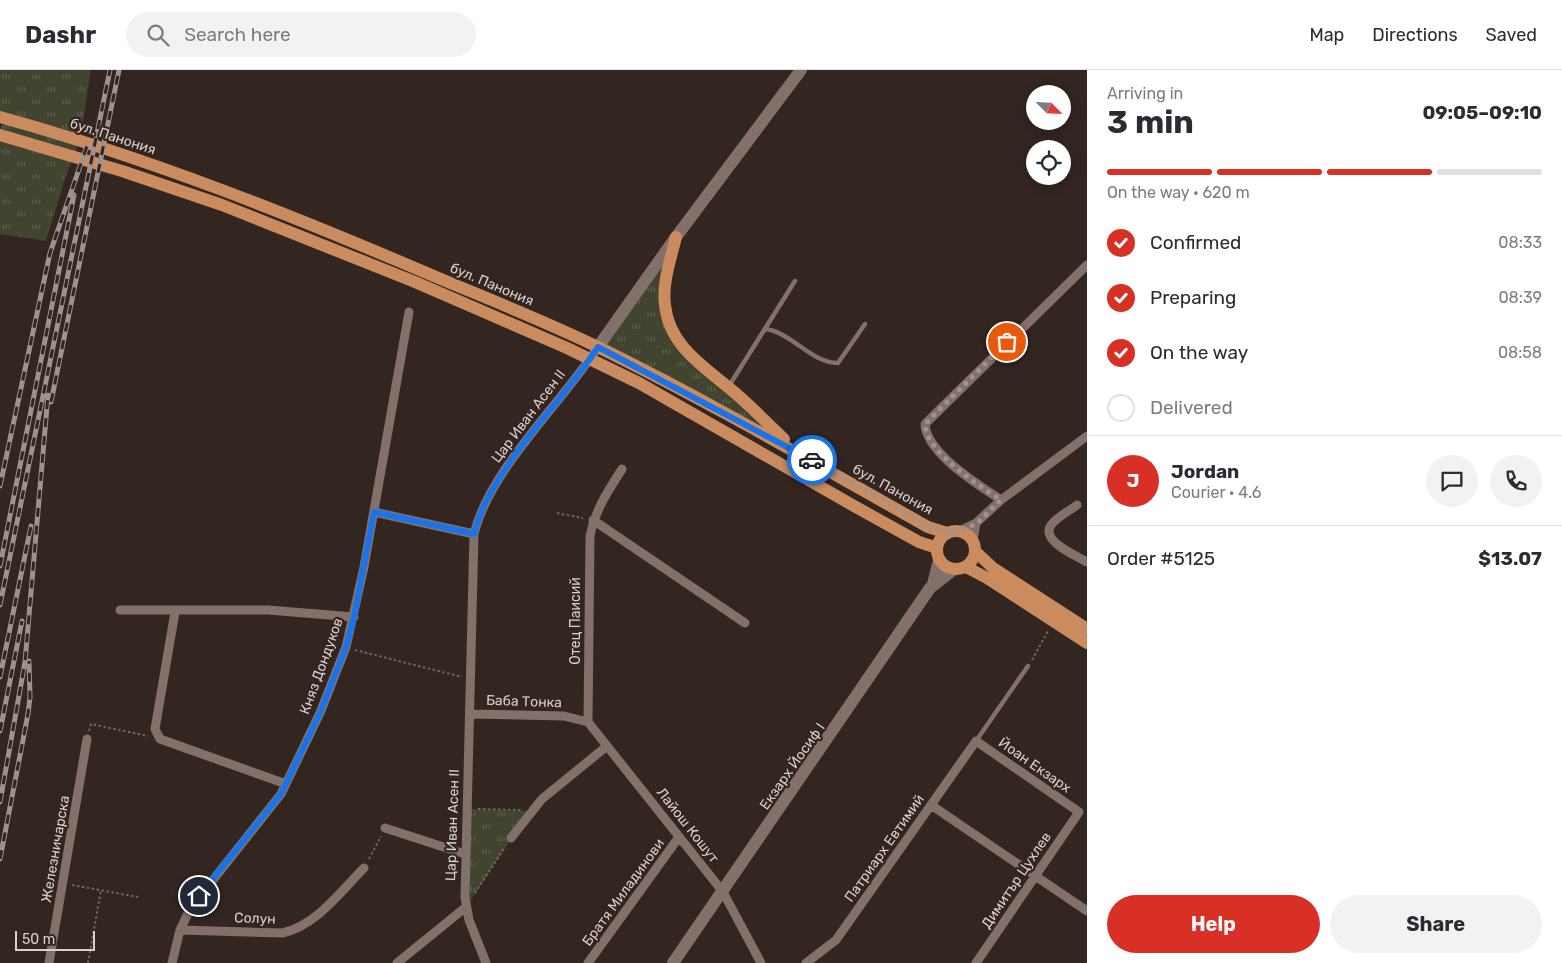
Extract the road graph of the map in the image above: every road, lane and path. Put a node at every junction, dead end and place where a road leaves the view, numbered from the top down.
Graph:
1 (801, 70) edge
2 (0, 117) edge
3 (0, 134) edge
4 (676, 237) junction
5 (1087, 265) edge
6 (795, 281) dead end
7 (410, 312) dead end
8 (865, 324) dead end
9 (766, 329) junction
10 (598, 347) junction
11 (591, 359) junction
12 (728, 387) junction
13 (1087, 436) edge
14 (799, 453) junction
15 (622, 469) dead end
16 (1001, 500) junction
17 (1077, 504) dead end
18 (374, 512) junction
19 (557, 513) dead end
20 (593, 520) junction
21 (976, 524) junction
22 (953, 532) junction
23 (474, 534) junction
24 (975, 546) junction
25 (938, 554) junction
26 (1087, 562) edge
27 (960, 568) junction
28 (933, 584) junction
29 (120, 610) dead end
30 (176, 612) junction
31 (354, 617) junction
32 (745, 623) dead end
33 (1087, 629) edge
34 (1087, 644) edge
35 (346, 647) junction
36 (1028, 666) dead end
37 (470, 679) junction
38 (470, 714) junction
39 (578, 718) joint
40 (588, 722) junction
41 (87, 739) joint
42 (160, 739) junction
43 (976, 741) junction
44 (608, 746) junction
45 (286, 784) junction
46 (931, 805) junction
47 (467, 809) junction
48 (530, 811) junction
49 (1079, 812) joint
50 (385, 828) joint
51 (679, 837) junction
52 (511, 838) joint
53 (465, 854) junction
54 (364, 868) joint
55 (1035, 877) junction
56 (64, 884) junction
57 (101, 890) junction
58 (723, 892) junction
59 (138, 897) dead end
60 (466, 907) junction
61 (1087, 911) edge
62 (180, 930) junction
63 (49, 963) edge
64 (88, 963) edge
65 (172, 963) edge
66 (397, 963) edge
67 (486, 963) edge
68 (588, 963) edge
69 (673, 963) edge
70 (761, 963) edge
71 (806, 963) edge
72 (976, 963) edge

1 - 4 street, Цар Иван Асен II
2 - 10 main road, бул. Панония
3 - 11 main road, бул. Панония
4 - 10 street, Цар Иван Асен II
4 - 12 main road
5 - 16 street
6 - 9 lane
7 - 18 street, Княз Дондуков
8 - 9 lane
9 - 12 lane
10 - 11 street, Цар Иван Асен II
10 - 14 main road, бул. Панония
11 - 23 street, Цар Иван Асен II
11 - 25 main road, бул. Панония
12 - 14 main road
13 - 16 street
14 - 22 main road, бул. Панония
15 - 20 street, Отец Паисий
16 - 21 street
17 - 26 street
18 - 23 street
18 - 31 street, Княз Дондуков
19 - 20 path
20 - 32 street
20 - 40 street, Отец Паисий
21 - 22 street
21 - 24 street
22 - 24 main road, бул. Панония
22 - 25 main road
23 - 37 street, Цар Иван Асен II
24 - 27 main road
24 - 33 main road, бул. Панония
25 - 27 main road, бул. Панония
25 - 28 street, Екзарх Йосиф I
27 - 28 street, Екзарх Йосиф I
27 - 34 main road, бул. Панония
28 - 58 street, Екзарх Йосиф I
29 - 30 street
30 - 31 street
30 - 42 street
31 - 35 street, Княз Дондуков
35 - 37 path
35 - 45 street, Княз Дондуков
36 - 43 lane
37 - 38 street, Цар Иван Асен II
38 - 39 street, Баба Тонка
38 - 47 street, Цар Иван Асен II
39 - 40 street, Лайош Кошут
40 - 44 street, Лайош Кошут
41 - 42 path
41 - 56 street, Железничарска
42 - 45 street
43 - 46 street, Патриарх Евтимий
43 - 49 street, Йоан Екзарх
44 - 48 street
44 - 51 street, Лайош Кошут
45 - 62 street, Княз Дондуков
46 - 55 street
46 - 71 street, Патриарх Евтимий
47 - 48 path
47 - 53 street, Цар Иван Асен II
48 - 52 street
49 - 55 street, Димитър Цухлев
50 - 53 street
50 - 54 path
51 - 58 street, Лайош Кошут
51 - 68 street, Братя Миладинови
52 - 60 path
53 - 60 street, Цар Иван Асен II
54 - 62 street, Солун
55 - 61 street
55 - 72 street, Димитър Цухлев
56 - 57 path
56 - 63 street, Железничарска
57 - 59 path
57 - 64 path
58 - 69 street, Екзарх Йосиф I
58 - 70 street, Лайош Кошут
60 - 66 street
60 - 67 street, Цар Иван Асен II
62 - 65 street, Княз Дондуков

